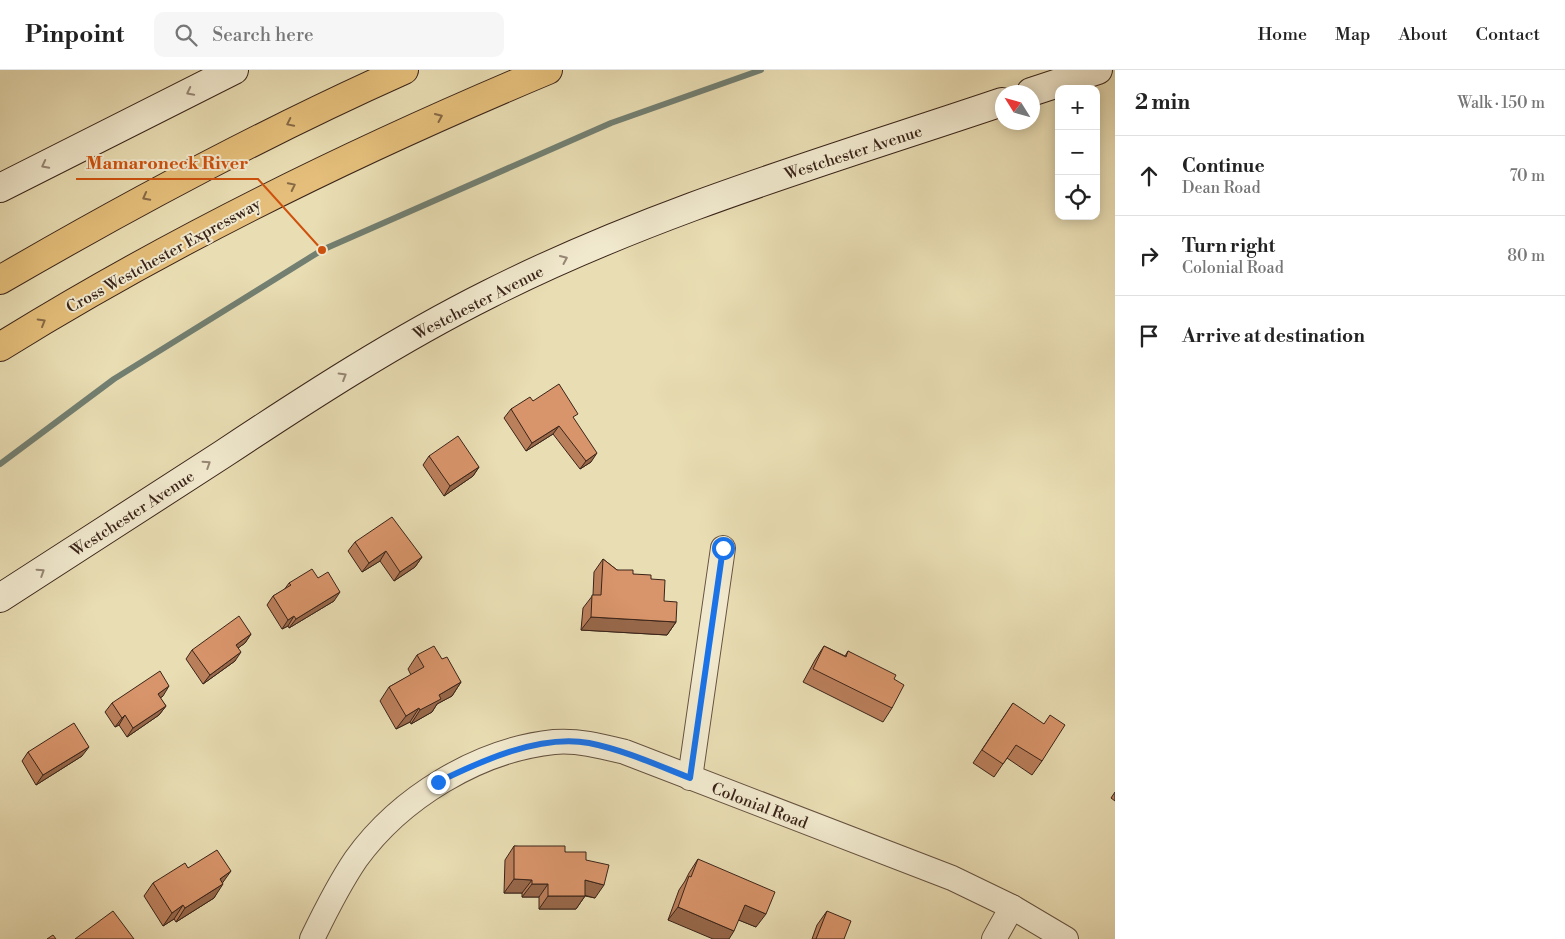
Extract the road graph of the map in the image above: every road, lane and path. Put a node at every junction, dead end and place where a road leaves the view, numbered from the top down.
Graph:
1 (234, 70) edge
2 (388, 70) edge
3 (404, 70) edge
4 (548, 70) edge
5 (1098, 70) edge
6 (1040, 89) edge
7 (334, 102) junction
8 (995, 104) edge
9 (0, 188) edge
10 (0, 280) edge
11 (0, 347) edge
12 (723, 548) dead end
13 (0, 598) edge
14 (690, 778) junction
15 (1012, 908) junction
16 (312, 939) edge
17 (994, 939) edge
18 (1066, 939) edge

1 -> 9 main road
2 - 7 highway
3 - 7 highway
11 -> 4 highway, Cross Westchester Expressway
5 - 6 main road
7 -> 10 highway
13 -> 8 main road, Westchester Avenue
12 - 14 street
14 - 15 street, Colonial Road
14 - 16 street, Colonial Road
15 - 17 street
15 - 18 street, Colonial Road

